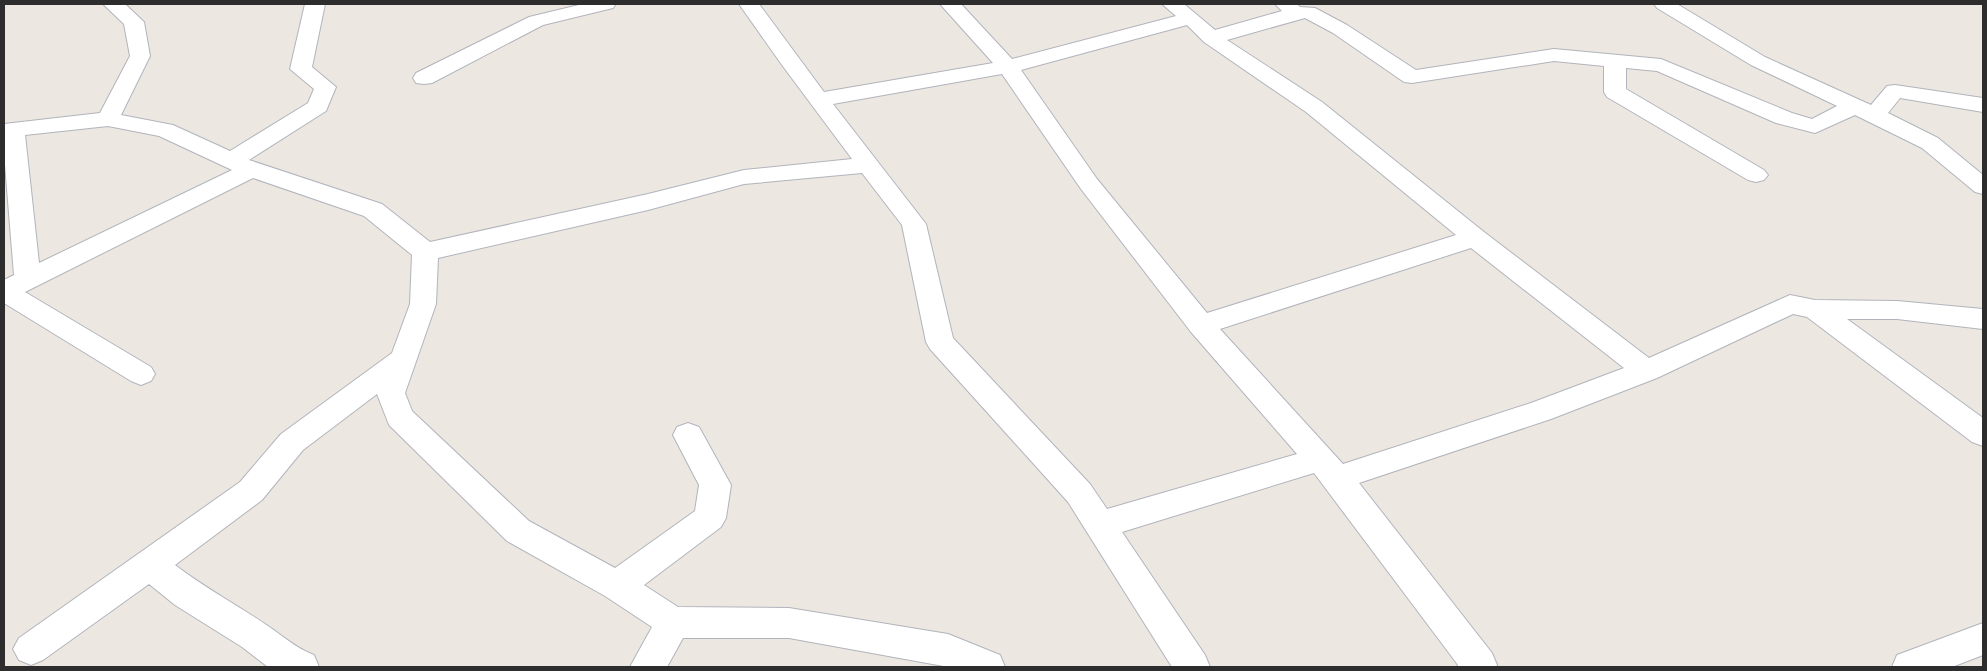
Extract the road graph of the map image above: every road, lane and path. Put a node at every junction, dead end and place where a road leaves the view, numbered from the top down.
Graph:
1 (113, 4) edge
2 (315, 4) edge
3 (606, 4) edge
4 (749, 4) edge
5 (950, 4) edge
6 (1172, 4) edge
7 (1664, 4) edge
8 (1291, 8) edge
9 (1192, 18) junction
10 (1211, 38) junction
11 (1615, 61) junction
12 (1008, 67) junction
13 (424, 78) dead end
14 (819, 100) junction
15 (1983, 105) edge
16 (1855, 106) junction
17 (1874, 115) junction
18 (108, 119) junction
19 (8, 130) edge
20 (241, 165) junction
21 (869, 165) junction
22 (1756, 175) dead end
23 (1983, 187) edge
24 (1476, 238) junction
25 (426, 252) junction
26 (12, 288) edge
27 (1815, 309) junction
28 (1983, 320) edge
29 (1201, 325) junction
30 (404, 358) junction
31 (1646, 370) junction
32 (141, 374) dead end
33 (1983, 434) edge
34 (688, 435) dead end
35 (1328, 468) junction
36 (1100, 525) junction
37 (150, 565) junction
38 (617, 586) junction
39 (673, 622) junction
40 (1983, 639) edge
41 (31, 649) dead end
42 (1948, 661) edge
43 (301, 667) edge
44 (648, 667) edge
45 (987, 667) edge
46 (1192, 667) edge
47 (1475, 667) edge
48 (1910, 667) edge

1 - 18 street
2 - 20 street
3 - 13 street
4 - 14 street
5 - 12 street
6 - 9 street
7 - 16 street
8 - 10 street
8 - 11 street
9 - 10 street
9 - 12 street
10 - 24 street
11 - 16 street
11 - 22 street
12 - 14 street
12 - 29 street
14 - 21 street
15 - 17 street
16 - 17 street
17 - 23 street
18 - 19 street
18 - 20 street
19 - 26 street
20 - 25 street
20 - 26 street
21 - 25 street
21 - 36 street
24 - 29 street
24 - 31 street
25 - 30 street
26 - 32 street
27 - 28 street
27 - 31 street
27 - 33 street
29 - 35 street
30 - 37 street
30 - 38 street
31 - 35 street
34 - 38 street
35 - 36 street
35 - 47 street
36 - 46 street
37 - 41 street
37 - 43 street
38 - 39 street
39 - 44 street
39 - 45 street
40 - 42 street
42 - 48 street

